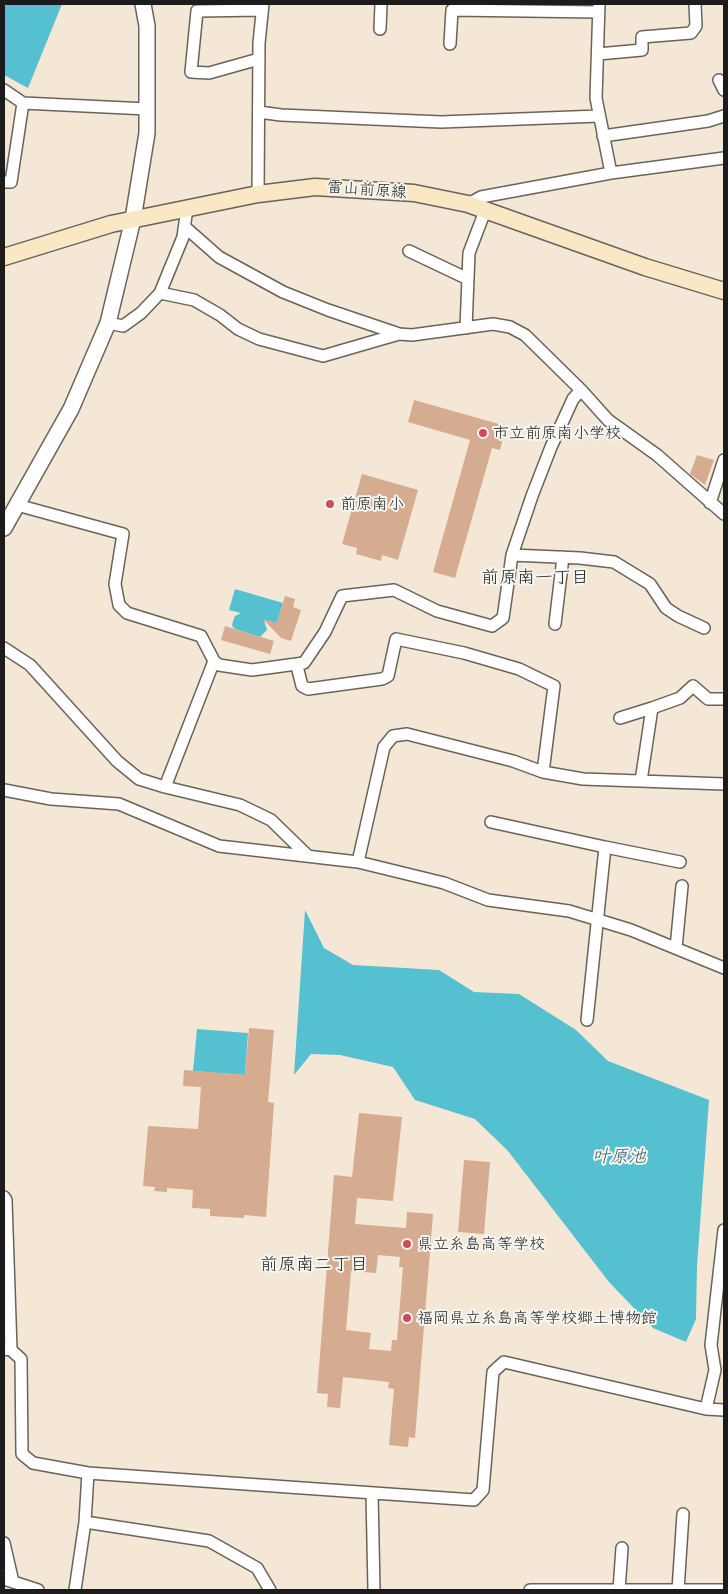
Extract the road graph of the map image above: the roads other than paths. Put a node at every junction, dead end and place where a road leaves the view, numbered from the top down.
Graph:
1 (143, 4) edge
2 (381, 4) edge
3 (695, 4) edge
4 (263, 7) edge
5 (599, 8) edge
6 (380, 29) dead end
7 (450, 44) dead end
8 (598, 54) junction
9 (259, 59) junction
10 (4, 90) edge
11 (23, 103) junction
12 (147, 109) junction
13 (259, 112) junction
14 (599, 116) junction
15 (724, 116) edge
16 (603, 136) junction
17 (724, 158) edge
18 (611, 173) junction
19 (4, 182) edge
20 (258, 194) junction
21 (468, 204) junction
22 (187, 208) junction
23 (485, 210) junction
24 (133, 220) junction
25 (185, 227) junction
26 (409, 251) dead end
27 (4, 257) edge
28 (468, 279) junction
29 (724, 291) edge
30 (160, 293) junction
31 (108, 323) junction
32 (466, 328) junction
33 (399, 334) junction
34 (581, 390) junction
35 (724, 460) edge
36 (710, 503) junction
37 (17, 505) junction
38 (724, 514) edge
39 (4, 528) edge
40 (512, 555) junction
41 (563, 557) junction
42 (555, 624) dead end
43 (704, 628) dead end
44 (4, 648) edge
45 (214, 661) junction
46 (298, 666) junction
47 (724, 699) edge
48 (652, 708) junction
49 (620, 718) dead end
50 (543, 772) junction
51 (641, 781) junction
52 (724, 784) edge
53 (165, 787) junction
54 (4, 790) edge
55 (491, 822) dead end
56 (605, 847) junction
57 (308, 856) junction
58 (358, 862) junction
59 (680, 862) dead end
60 (682, 886) dead end
61 (598, 921) junction
62 (676, 948) junction
63 (724, 968) edge
64 (587, 1020) dead end
65 (4, 1197) edge
66 (724, 1230) edge
67 (6, 1263) edge
68 (7, 1350) edge
69 (706, 1409) junction
70 (724, 1410) edge
71 (88, 1473) junction
72 (372, 1493) junction
73 (683, 1514) dead end
74 (85, 1522) junction
75 (4, 1543) edge
76 (622, 1548) dead end
77 (13, 1584) edge
78 (38, 1590) edge
79 (75, 1590) edge
80 (270, 1590) edge
81 (374, 1590) edge
82 (533, 1590) edge
83 (593, 1590) edge
84 (620, 1590) edge
85 (678, 1590) edge
86 (724, 1590) edge

1 - 12 street
2 - 6 street
3 - 8 street
4 - 9 street
4 - 9 street
5 - 7 street
5 - 8 street
8 - 14 street
9 - 13 street
10 - 11 street
11 - 12 street
11 - 19 street
12 - 24 street
13 - 14 street
13 - 20 street
14 - 16 street
15 - 16 street
16 - 18 street
17 - 18 street
18 - 21 street
20 - 21 main road, 雷山前原線
20 - 22 main road, 雷山前原線
21 - 23 main road, 雷山前原線
22 - 24 main road, 雷山前原線
22 - 25 street
23 - 28 street
23 - 29 main road, 雷山前原線
24 - 27 main road, 雷山前原線
24 - 31 street
25 - 30 street
25 - 33 street
26 - 28 street
28 - 32 street
30 - 31 street
30 - 33 street
31 - 37 street
32 - 33 street
32 - 34 street
34 - 36 street
34 - 40 street
35 - 36 street
36 - 38 street
37 - 39 street
37 - 45 street
40 - 41 street
40 - 46 street
41 - 42 street
41 - 43 street
44 - 53 street
45 - 46 street
45 - 53 street
46 - 50 street
47 - 48 street
48 - 49 street
48 - 51 street
50 - 51 street
50 - 58 street
51 - 52 street
53 - 57 street
54 - 57 street
55 - 56 street
56 - 59 street
56 - 61 street
57 - 58 street
58 - 61 street
60 - 62 street
61 - 62 street
61 - 64 street
62 - 63 street
65 - 67 street
66 - 69 street
67 - 68 street
68 - 71 street
69 - 70 street
69 - 72 street
71 - 72 street
71 - 74 street
72 - 81 street
73 - 85 street
74 - 79 street
74 - 80 street
75 - 77 street
76 - 84 street
77 - 78 street
82 - 83 street
83 - 84 street
84 - 85 street
85 - 86 street

